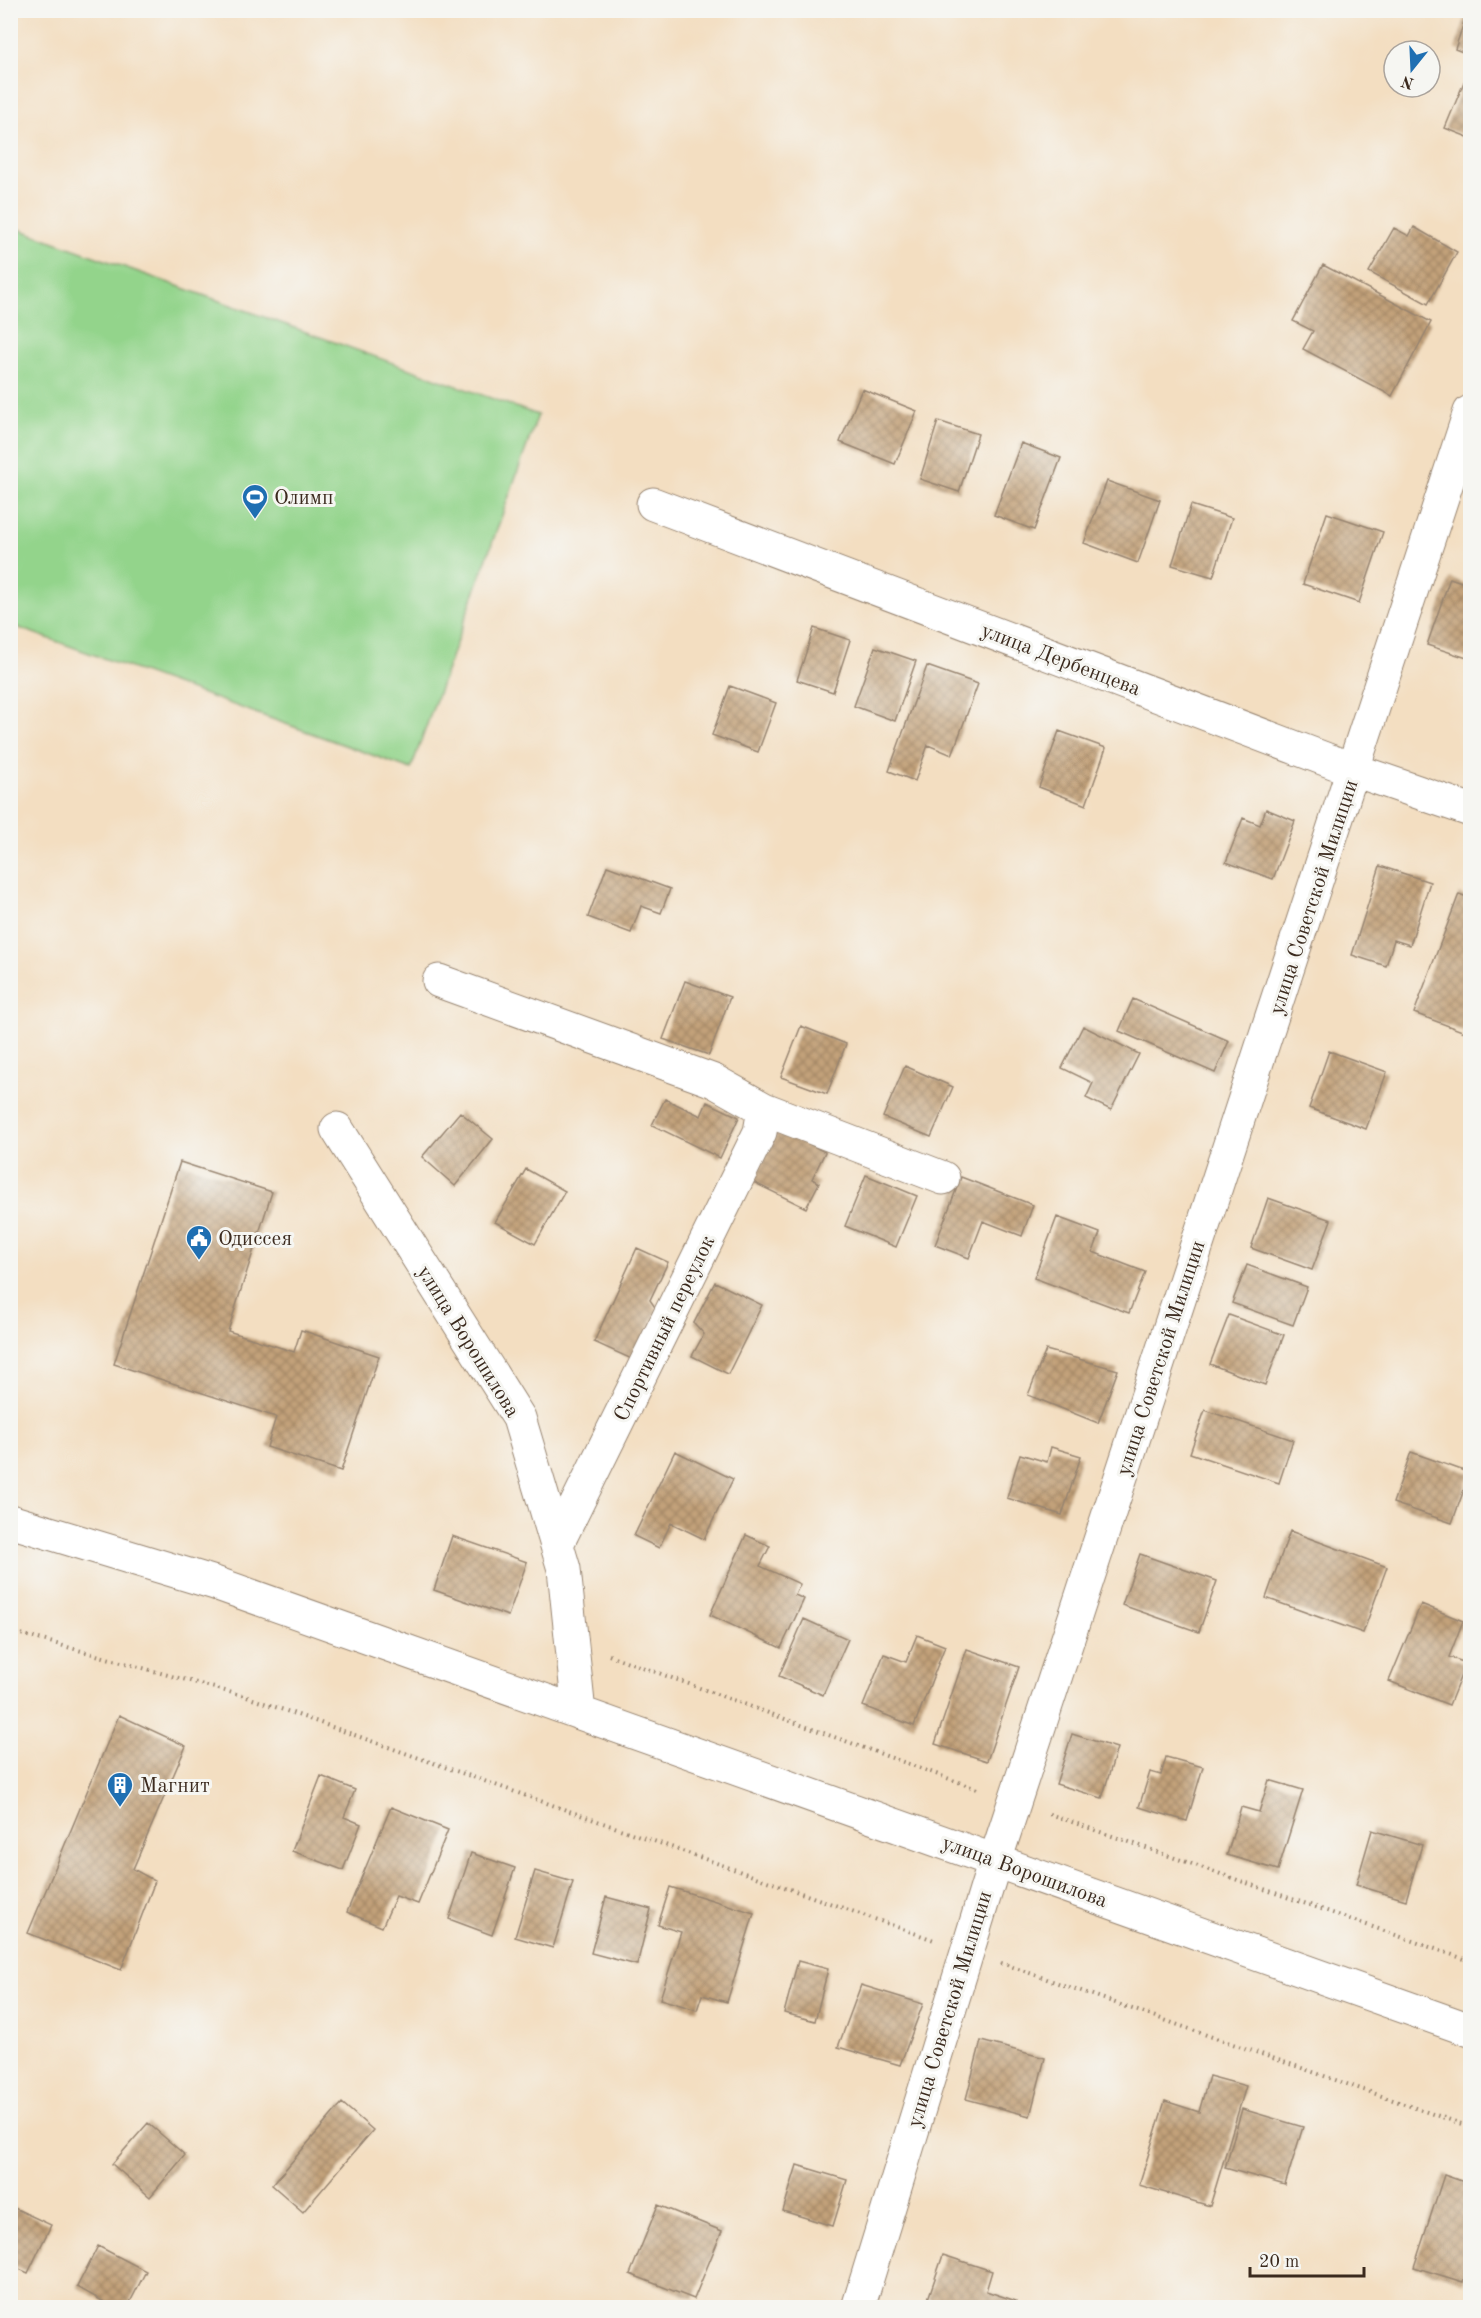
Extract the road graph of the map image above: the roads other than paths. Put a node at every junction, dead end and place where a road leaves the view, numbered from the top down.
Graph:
1 (1470, 412) edge
2 (653, 504) dead end
3 (1354, 770) junction
4 (1470, 810) edge
5 (439, 981) dead end
6 (764, 1109) junction
7 (337, 1129) dead end
8 (943, 1178) dead end
9 (10, 1521) edge
10 (557, 1544) junction
11 (579, 1713) junction
12 (995, 1861) junction
13 (1470, 2030) edge
14 (858, 2307) edge

1 - 3 street, улица Советской Милиции
2 - 3 street, улица Дербенцева
3 - 4 street, улица Дербенцева
3 - 12 street, улица Советской Милиции
5 - 6 street
6 - 8 street
6 - 10 street, Спортивный переулок
7 - 10 street, улица Ворошилова
9 - 11 street, улица Ворошилова
10 - 11 street, улица Ворошилова
11 - 12 street, улица Ворошилова
12 - 13 street, улица Ворошилова
12 - 14 street, улица Советской Милиции

